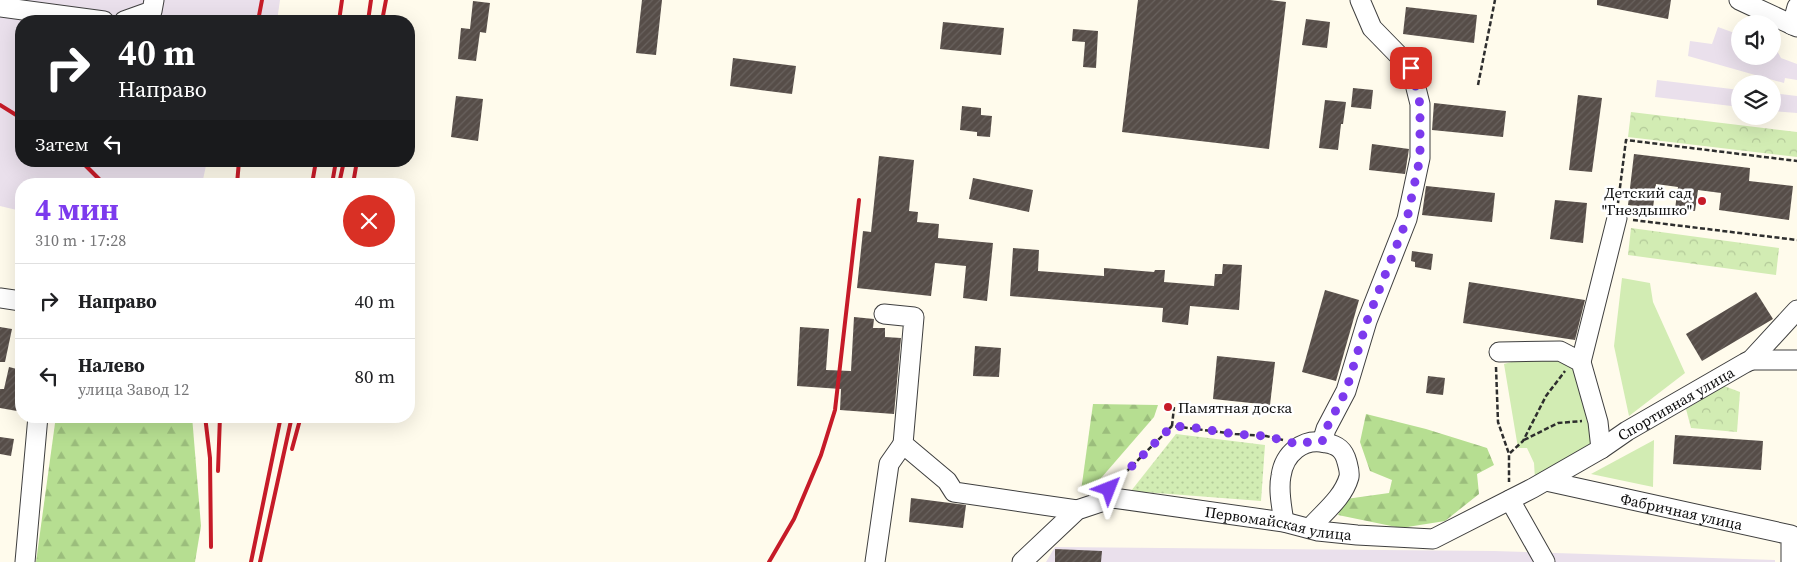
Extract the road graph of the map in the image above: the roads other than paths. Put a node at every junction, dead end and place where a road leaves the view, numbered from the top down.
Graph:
1 (154, 0) edge
2 (1360, 0) edge
3 (1739, 0) edge
4 (0, 7) edge
5 (59, 15) edge
6 (141, 15) edge
7 (1795, 20) edge
8 (1617, 218) road end
9 (0, 298) edge
10 (15, 300) edge
11 (1797, 310) edge
12 (884, 314) dead end
13 (1497, 357) road end
14 (1751, 360) junction
15 (1797, 360) edge
16 (1582, 362) junction
17 (37, 423) edge
18 (1322, 442) junction
19 (903, 444) junction
20 (1601, 449) junction
21 (1546, 481) junction
22 (1510, 500) junction
23 (1077, 510) junction
24 (1284, 522) junction
25 (1310, 528) junction
26 (1794, 536) edge
27 (24, 562) edge
28 (875, 562) edge
29 (1022, 562) edge
30 (1545, 562) edge
31 (1791, 562) edge

1 - 6 street
2 - 18 street
3 - 7 street
4 - 5 street
8 - 16 street
9 - 10 street
11 - 14 street, Спортивная улица
12 - 19 street
13 - 16 street
14 - 15 street, Спортивная улица
14 - 20 street, Спортивная улица
16 - 20 street, Спортивная улица
17 - 27 street
18 - 24 street
18 - 25 street
19 - 23 street
19 - 28 street
20 - 21 street, Спортивная улица
21 - 22 street, Первомайская улица
21 - 26 street, Фабричная улица
22 - 25 street, Первомайская улица
22 - 30 street
23 - 24 street, Первомайская улица
23 - 29 street, Первомайская улица
24 - 25 street, Первомайская улица
26 - 31 street, Фабричная улица

